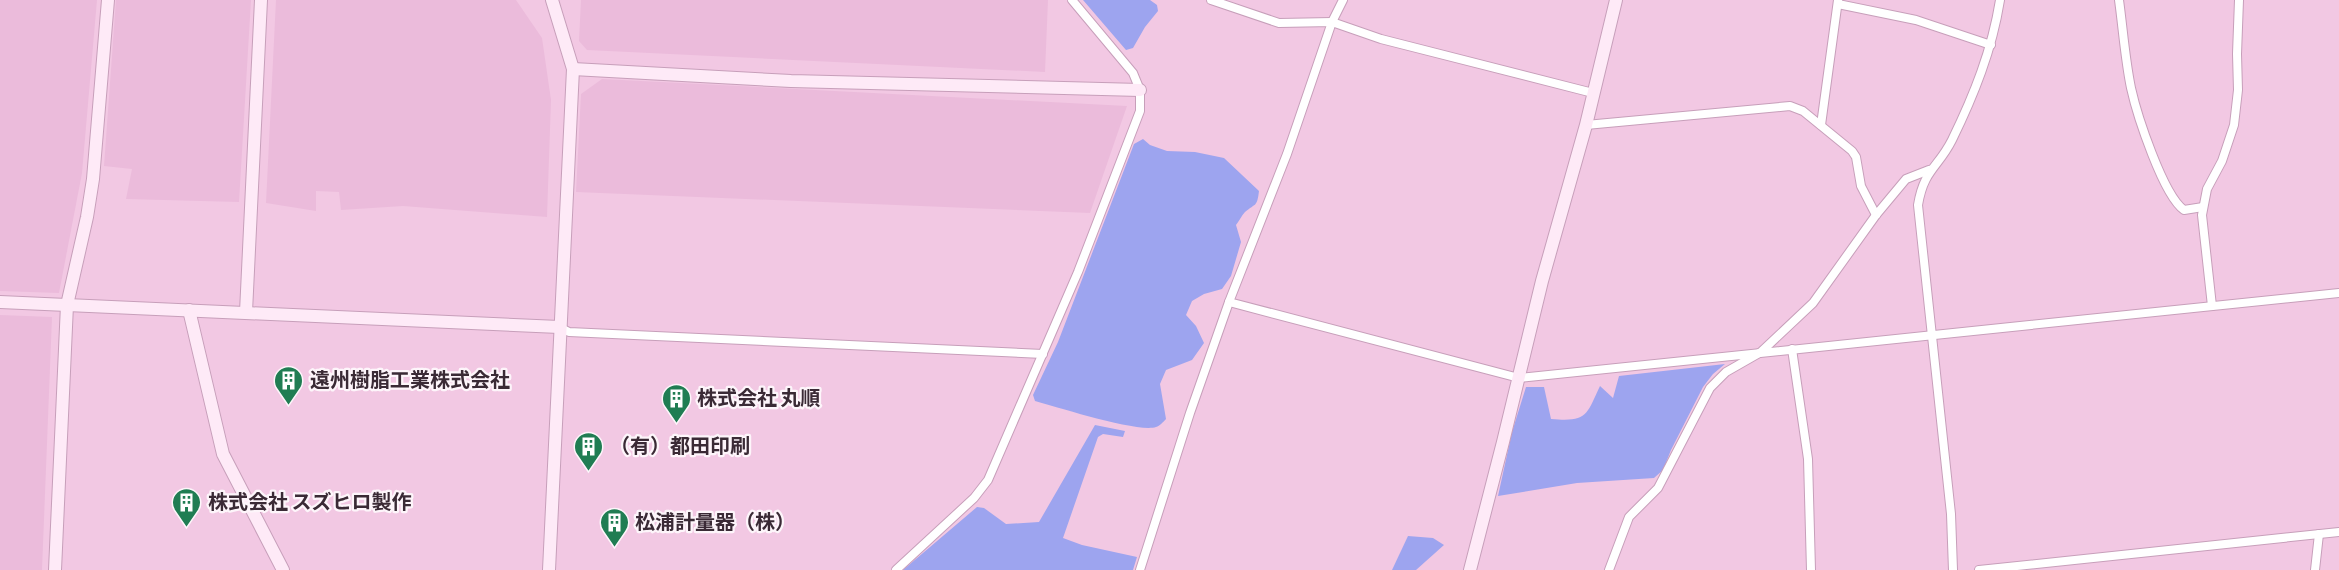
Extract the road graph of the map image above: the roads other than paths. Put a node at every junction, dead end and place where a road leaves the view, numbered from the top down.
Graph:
1 (108, 0) edge
2 (261, 0) edge
3 (552, 0) edge
4 (1072, 0) edge
5 (1211, 0) edge
6 (1343, 0) edge
7 (1616, 0) edge
8 (2000, 0) edge
9 (2119, 0) edge
10 (2239, 0) edge
11 (1838, 2) edge
12 (1332, 22) junction
13 (1991, 45) junction
14 (573, 69) junction
15 (1140, 90) junction
16 (1593, 93) junction
17 (1586, 125) junction
18 (1821, 125) junction
19 (1931, 169) junction
20 (2203, 207) junction
21 (1876, 214) junction
22 (2339, 293) edge
23 (0, 302) edge
24 (1229, 303) junction
25 (67, 305) junction
26 (2212, 306) junction
27 (189, 310) junction
28 (246, 312) junction
29 (559, 327) junction
30 (1932, 335) junction
31 (1792, 349) junction
32 (1761, 352) junction
33 (1043, 354) junction
34 (1519, 378) junction
35 (2339, 532) edge
36 (2319, 534) junction
37 (55, 570) edge
38 (283, 570) edge
39 (549, 570) edge
40 (896, 570) edge
41 (1140, 570) edge
42 (1470, 570) edge
43 (1609, 570) edge
44 (1811, 570) edge
45 (1953, 570) edge
46 (1979, 570) edge
47 (2315, 570) edge

1 - 25 street
2 - 28 street
3 - 14 street
4 - 15 street
5 - 12 street
6 - 12 street
7 - 16 street
8 - 13 street
9 - 20 street
10 - 20 street
11 - 13 street
11 - 18 street
12 - 16 street
12 - 24 street
13 - 19 street
14 - 15 street
14 - 29 street
15 - 33 street
16 - 17 street
17 - 18 street
17 - 34 street
18 - 21 street
19 - 21 street
19 - 30 street
20 - 26 street
21 - 32 street
22 - 26 street
23 - 25 street
24 - 34 street
24 - 41 street
25 - 27 street
25 - 37 street
26 - 30 street
27 - 28 street
27 - 38 street
28 - 29 street
29 - 33 street
29 - 39 street
30 - 31 street
30 - 45 street
31 - 32 street
31 - 44 street
32 - 34 street
32 - 43 street
33 - 40 street
34 - 42 street
35 - 36 street
36 - 46 street
36 - 47 street

